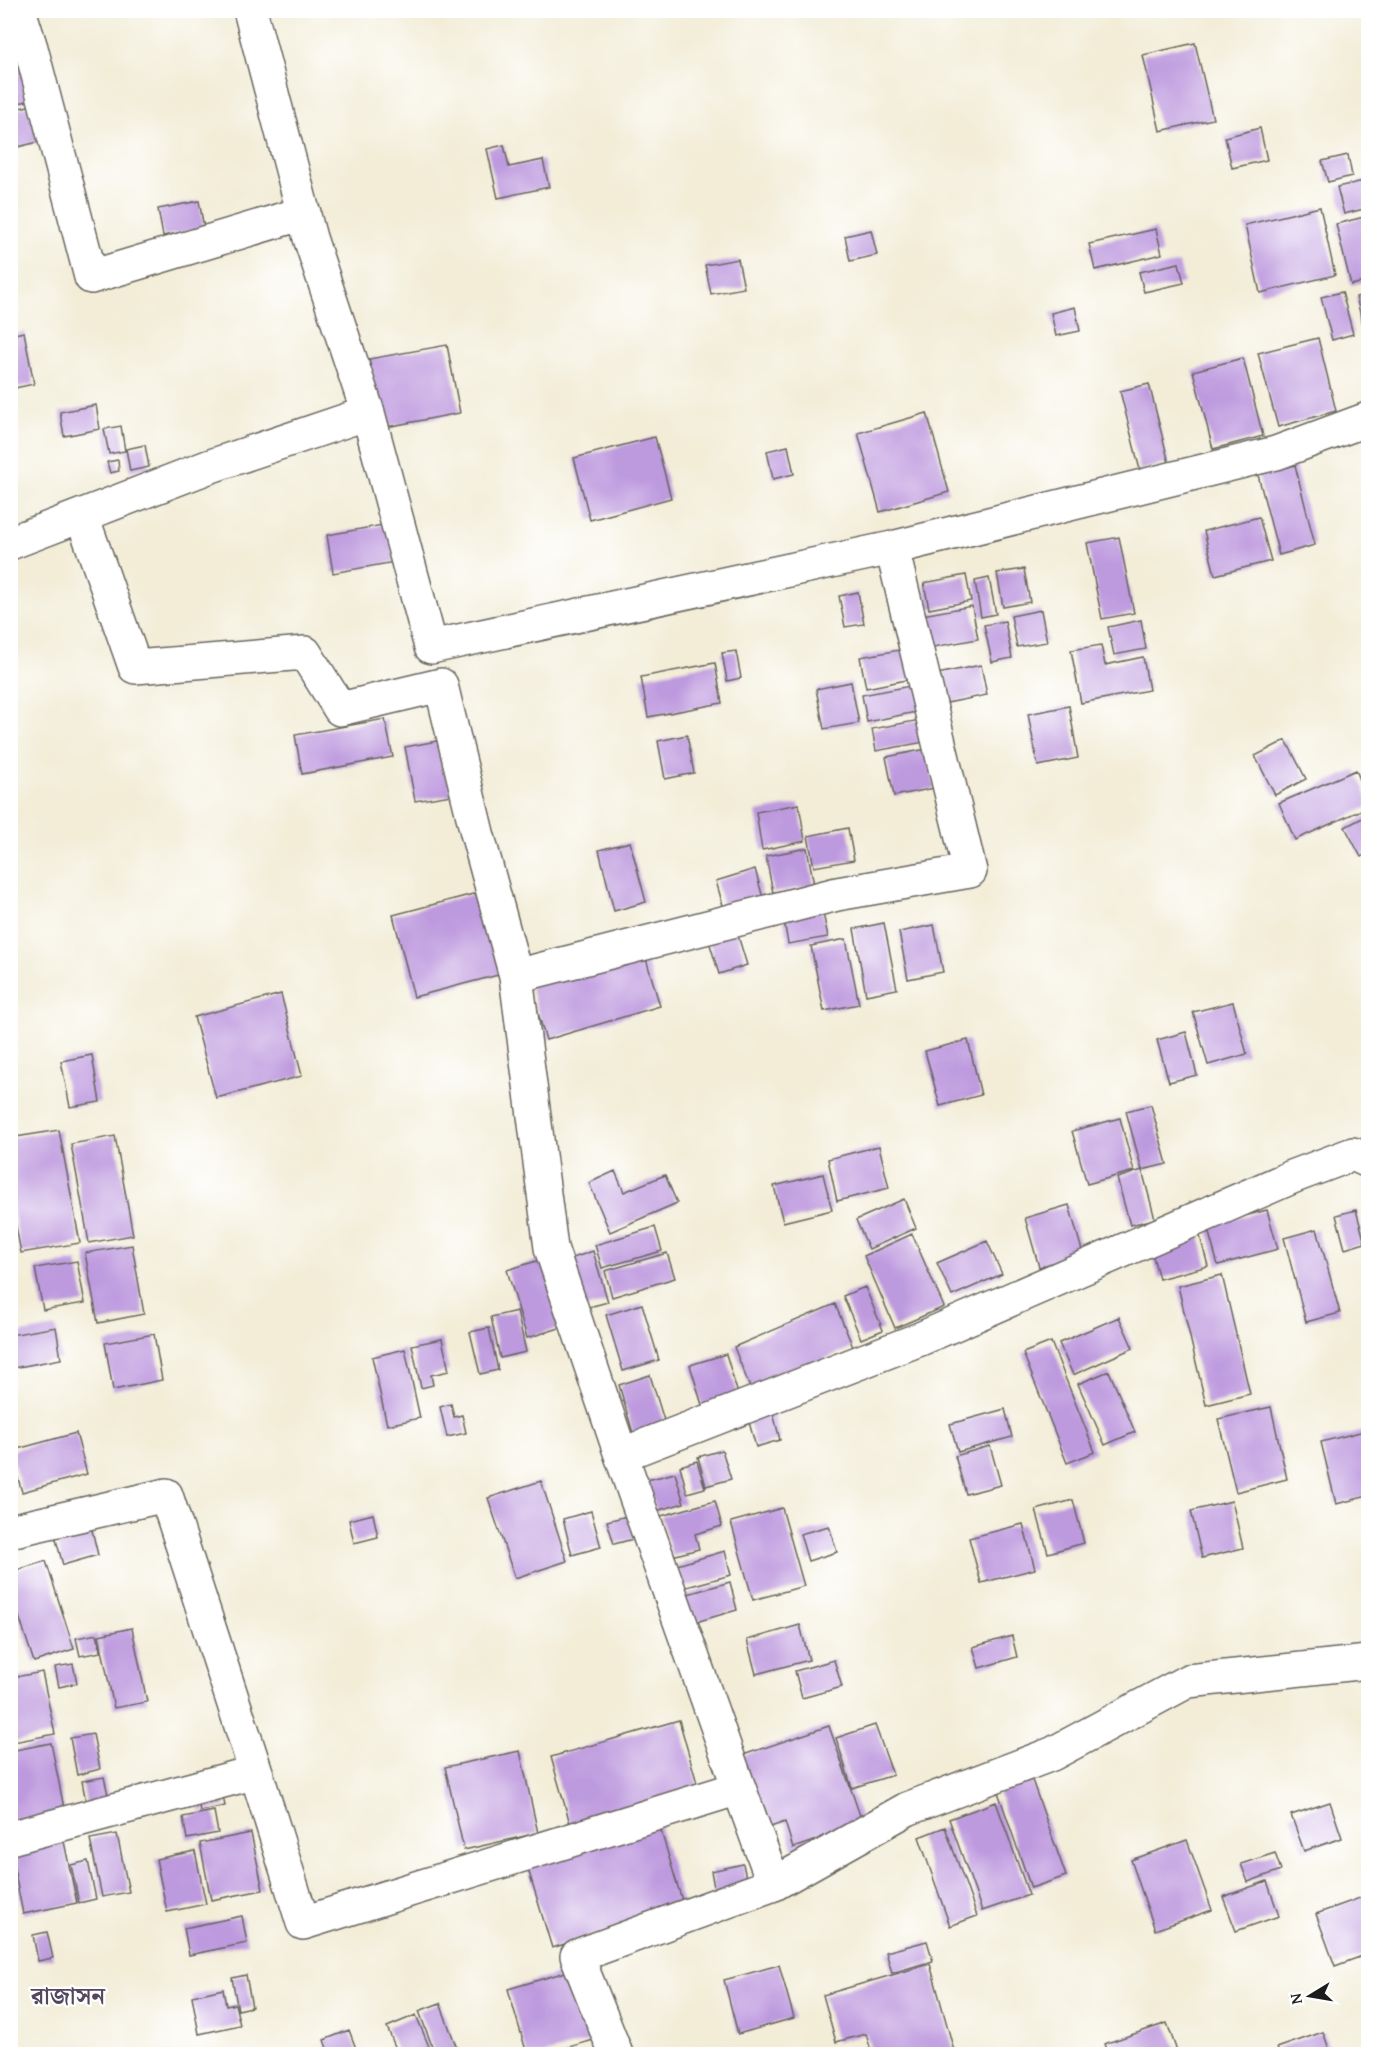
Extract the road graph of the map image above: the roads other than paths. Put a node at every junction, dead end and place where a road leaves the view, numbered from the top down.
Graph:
1 (19, 10) edge
2 (250, 10) edge
3 (304, 213) junction
4 (369, 412) junction
5 (1368, 419) edge
6 (82, 516) junction
7 (10, 543) edge
8 (892, 548) junction
9 (430, 646) junction
10 (441, 686) junction
11 (516, 976) junction
12 (1368, 1161) edge
13 (621, 1455) junction
14 (10, 1531) edge
15 (1368, 1662) edge
16 (256, 1772) junction
17 (739, 1788) junction
18 (10, 1838) edge
19 (774, 1884) junction
20 (616, 2055) edge

1 - 3 street
2 - 3 street
3 - 4 street
4 - 6 street
4 - 9 street
5 - 8 street
6 - 7 street
6 - 10 street
8 - 9 street
8 - 11 street
9 - 10 street
10 - 11 street
11 - 13 street
12 - 13 street
13 - 17 street
14 - 16 street
15 - 19 street
16 - 17 street
16 - 18 street
17 - 19 street
19 - 20 street

